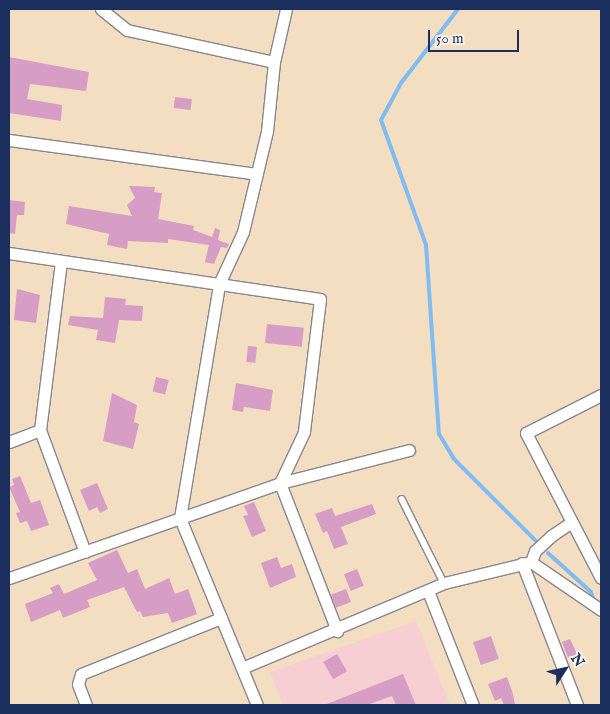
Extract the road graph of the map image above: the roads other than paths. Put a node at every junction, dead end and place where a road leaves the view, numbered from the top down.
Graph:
1 (101, 9) edge
2 (286, 9) edge
3 (274, 62) junction
4 (9, 140) edge
5 (257, 174) junction
6 (9, 253) edge
7 (61, 261) junction
8 (219, 284) junction
9 (601, 395) edge
10 (40, 430) junction
11 (9, 442) edge
12 (409, 450) dead end
13 (280, 483) junction
14 (402, 499) dead end
15 (180, 518) junction
16 (572, 522) junction
17 (85, 552) junction
18 (526, 562) junction
19 (9, 578) edge
20 (601, 578) edge
21 (444, 583) junction
22 (428, 592) junction
23 (601, 610) edge
24 (221, 618) junction
25 (337, 630) junction
26 (242, 668) junction
27 (86, 705) edge
28 (257, 705) edge
29 (473, 705) edge
30 (577, 705) edge

1 - 3 street
2 - 3 street
3 - 5 street
4 - 5 street
5 - 8 street
6 - 7 street
7 - 8 street
7 - 10 street
8 - 13 street
8 - 15 street
9 - 16 street
10 - 11 street
10 - 17 street
12 - 13 street
13 - 15 street
13 - 25 street
14 - 21 lane
15 - 17 street
15 - 24 street
16 - 18 street
16 - 20 street
17 - 19 street
18 - 21 street
18 - 23 street
18 - 30 street
21 - 22 street
22 - 25 street
22 - 29 street
24 - 26 street
24 - 27 street
25 - 26 street
26 - 28 street

